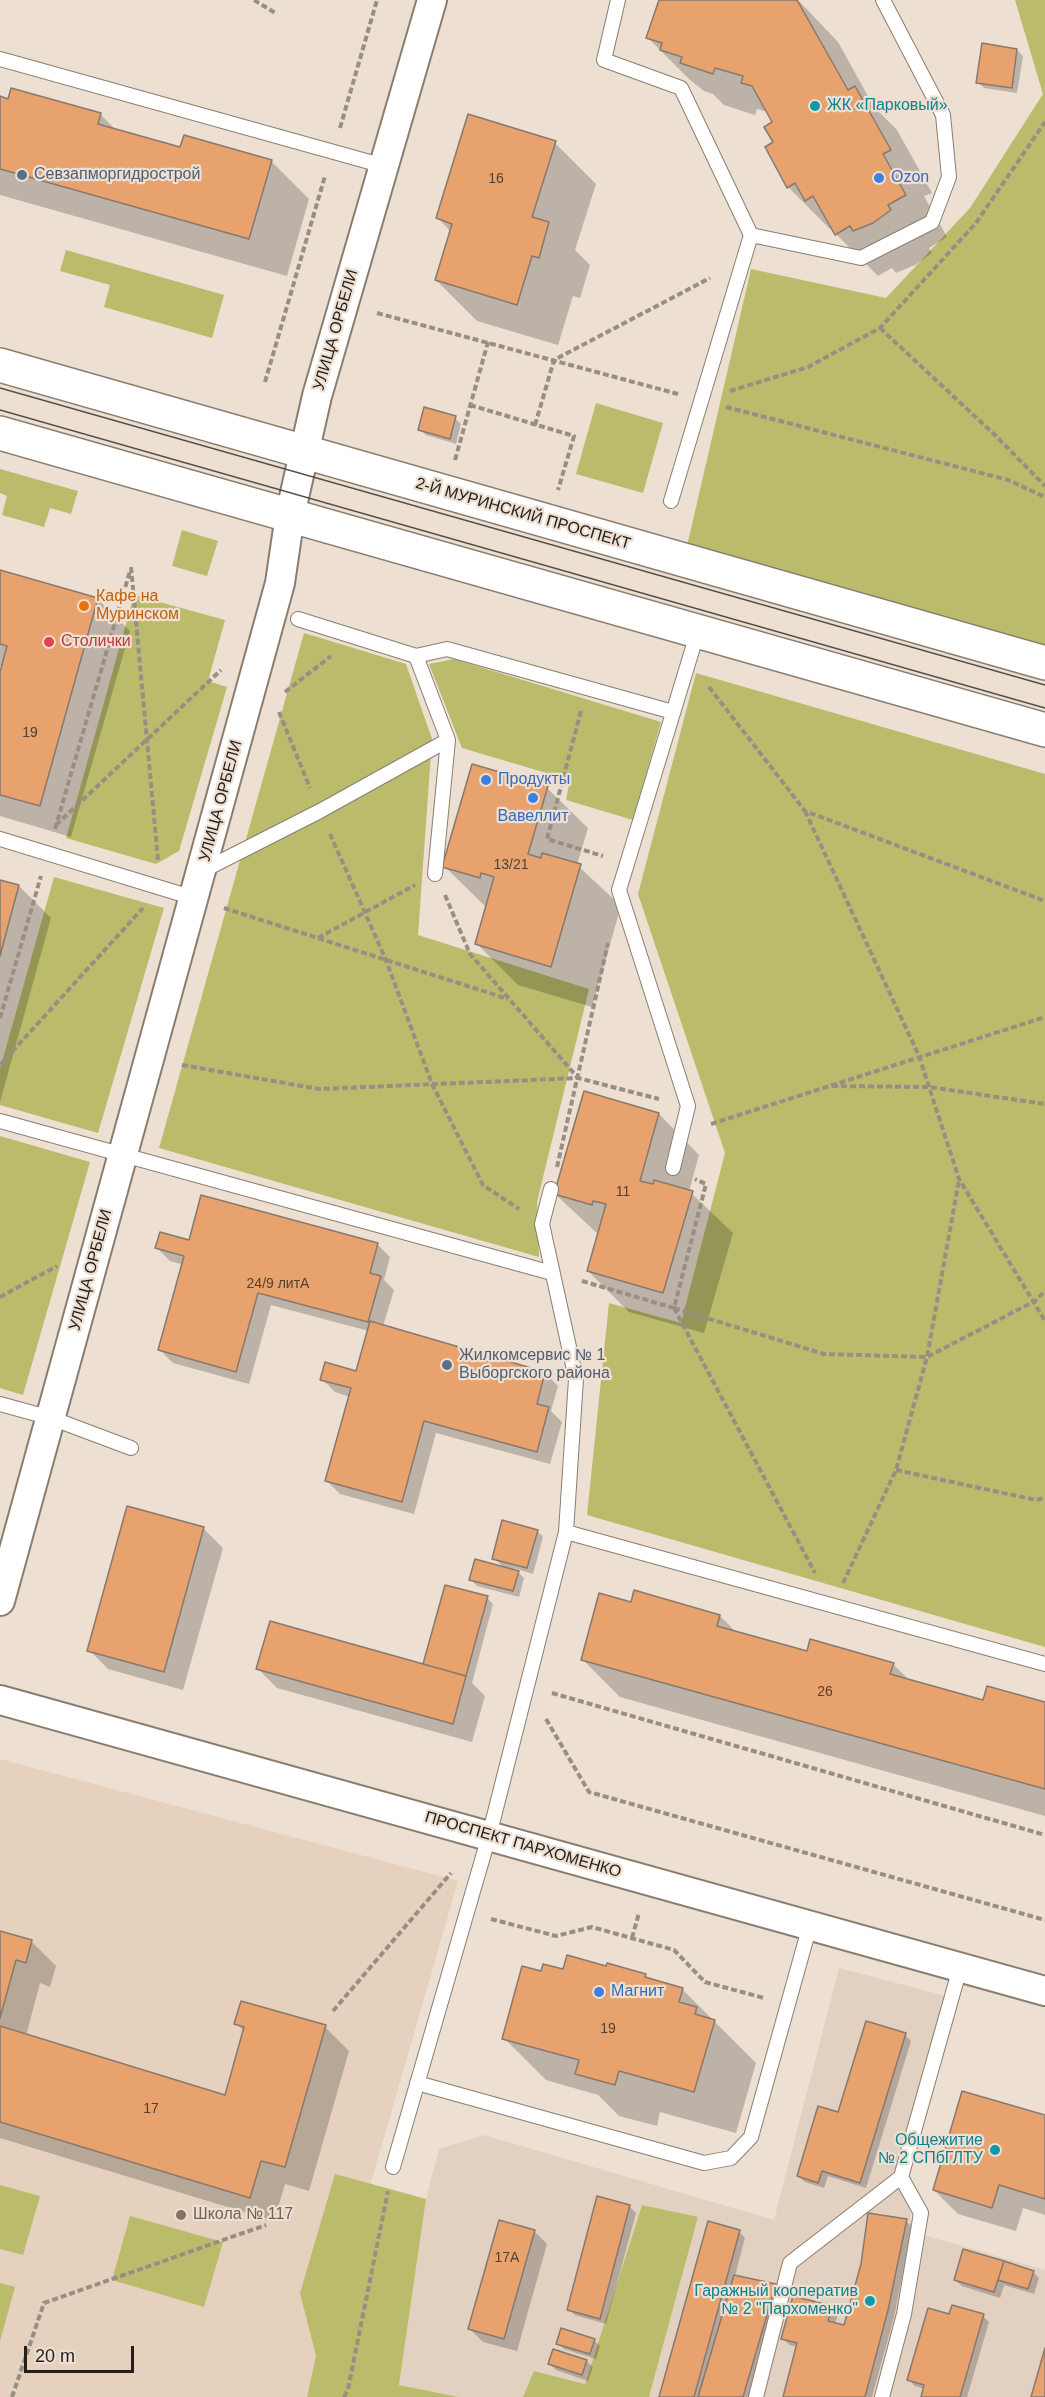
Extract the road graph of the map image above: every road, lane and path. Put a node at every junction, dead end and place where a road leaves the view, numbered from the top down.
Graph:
1 (254, 0) edge
2 (377, 0) edge
3 (432, 0) edge
4 (618, 0) edge
5 (883, 0) edge
6 (277, 14) dead end
7 (0, 59) edge
8 (1045, 122) edge
9 (333, 150) junction
10 (384, 166) junction
11 (751, 235) junction
12 (743, 261) junction
13 (880, 328) junction
14 (488, 342) dead end
15 (0, 366) edge
16 (265, 382) dead end
17 (701, 400) junction
18 (470, 405) junction
19 (535, 425) junction
20 (0, 433) edge
21 (303, 452) junction
22 (452, 469) dead end
23 (1045, 486) edge
24 (555, 499) dead end
25 (671, 501) dead end
26 (290, 515) junction
27 (298, 619) dead end
28 (354, 637) junction
29 (694, 646) junction
30 (416, 656) junction
31 (1045, 663) edge
32 (224, 667) dead end
33 (587, 688) junction
34 (284, 694) dead end
35 (275, 701) dead end
36 (673, 712) junction
37 (1045, 730) edge
38 (146, 740) junction
39 (448, 740) junction
40 (320, 811) junction
41 (805, 811) junction
42 (56, 825) junction
43 (0, 839) edge
44 (48, 853) junction
45 (627, 864) junction
46 (202, 871) junction
47 (435, 874) junction
48 (161, 888) junction
49 (619, 890) junction
50 (194, 898) junction
51 (1045, 901) edge
52 (365, 912) junction
53 (318, 938) junction
54 (386, 960) junction
55 (510, 1000) junction
56 (1045, 1017) edge
57 (0, 1018) edge
58 (920, 1056) junction
59 (173, 1063) dead end
60 (0, 1065) edge
61 (578, 1078) junction
62 (432, 1084) junction
63 (828, 1086) junction
64 (929, 1087) junction
65 (1045, 1104) edge
66 (688, 1106) junction
67 (0, 1121) edge
68 (681, 1133) junction
69 (123, 1156) junction
70 (673, 1168) joint
71 (959, 1179) junction
72 (551, 1189) joint
73 (542, 1224) junction
74 (99, 1243) junction
75 (552, 1273) junction
76 (1045, 1291) edge
77 (0, 1298) edge
78 (1035, 1301) junction
79 (674, 1308) junction
80 (1045, 1320) edge
81 (927, 1357) junction
82 (0, 1404) edge
83 (51, 1418) junction
84 (131, 1448) dead end
85 (896, 1470) junction
86 (1045, 1498) edge
87 (566, 1532) junction
88 (0, 1601) edge
89 (833, 1605) junction
90 (1045, 1664) edge
91 (526, 1685) junction
92 (0, 1700) edge
93 (1045, 1835) edge
94 (489, 1836) junction
95 (454, 1869) dead end
96 (640, 1910) dead end
97 (467, 1912) junction
98 (1045, 1920) edge
99 (810, 1926) junction
100 (632, 1938) junction
101 (960, 1968) junction
102 (1045, 1991) edge
103 (788, 2005) junction
104 (333, 2012) dead end
105 (417, 2083) junction
106 (393, 2167) dead end
107 (901, 2177) junction
108 (388, 2193) dead end
109 (266, 2225) dead end
110 (348, 2389) junction
111 (12, 2397) edge
112 (344, 2397) edge
113 (350, 2397) edge
114 (756, 2397) edge
115 (882, 2397) edge

1 - 6 path
2 - 9 path
3 - 10 street, УЛИЦА ОРБЕЛИ
4 - 11 lane
5 - 11 lane
7 - 9 lane
8 - 13 path
9 - 10 lane
9 - 16 path
10 - 21 street, УЛИЦА ОРБЕЛИ
11 - 12 lane
12 - 17 lane
12 - 19 path
13 - 17 path
13 - 23 path
14 - 18 path
15 - 21 main road, 2-Й МУРИНСКИЙ ПРОСПЕКТ
17 - 25 lane
18 - 19 path
18 - 22 path
19 - 24 path
20 - 26 main road
21 - 26 street, УЛИЦА ОРБЕЛИ
21 - 31 main road, 2-Й МУРИНСКИЙ ПРОСПЕКТ
26 - 29 main road
26 - 46 street, УЛИЦА ОРБЕЛИ
27 - 28 lane
28 - 30 lane
28 - 34 path
29 - 36 lane
29 - 37 main road
29 - 41 path
30 - 33 lane
30 - 39 lane
32 - 38 path
33 - 36 lane
33 - 45 path
35 - 40 path
36 - 45 lane
38 - 42 path
38 - 42 path
38 - 48 path
39 - 40 lane
39 - 47 lane
40 - 46 lane
40 - 52 path
41 - 51 path
41 - 58 path
42 - 44 path
43 - 44 lane
44 - 48 lane
44 - 57 path
45 - 49 lane
46 - 50 street, УЛИЦА ОРБЕЛИ
47 - 52 path
47 - 55 path
48 - 50 lane
48 - 60 path
49 - 61 path
49 - 66 lane
50 - 53 path
50 - 69 street, УЛИЦА ОРБЕЛИ
52 - 53 path
52 - 54 path
53 - 54 path
54 - 55 path
54 - 62 path
55 - 61 path
56 - 58 path
58 - 63 path
58 - 64 path
59 - 62 path
61 - 62 path
61 - 66 path
61 - 72 path
62 - 73 path
63 - 64 path
63 - 68 path
64 - 65 path
64 - 71 path
66 - 68 lane
67 - 69 lane
68 - 70 lane
69 - 74 street, УЛИЦА ОРБЕЛИ
69 - 75 lane
70 - 79 path
71 - 78 path
71 - 81 path
72 - 73 lane
73 - 75 lane
74 - 77 path
74 - 83 street, УЛИЦА ОРБЕЛИ
75 - 79 path
75 - 87 lane
76 - 78 path
78 - 80 path
78 - 81 path
79 - 81 path
79 - 89 path
81 - 85 path
82 - 83 lane
83 - 84 lane
83 - 88 street, УЛИЦА ОРБЕЛИ
85 - 86 path
85 - 89 path
87 - 89 lane
87 - 91 lane
89 - 90 lane
91 - 93 path
91 - 94 lane
91 - 98 path
92 - 94 street, ПРОСПЕКТ ПАРХОМЕНКО
94 - 97 lane
94 - 99 street, ПРОСПЕКТ ПАРХОМЕНКО
95 - 104 path
96 - 100 path
97 - 100 path
97 - 105 lane
99 - 101 street, ПРОСПЕКТ ПАРХОМЕНКО
99 - 103 lane
100 - 103 path
101 - 102 street, ПРОСПЕКТ ПАРХОМЕНКО
101 - 107 lane
103 - 105 lane
105 - 106 lane
107 - 114 lane
107 - 115 lane
108 - 110 path
109 - 111 path
110 - 112 path
110 - 113 path

